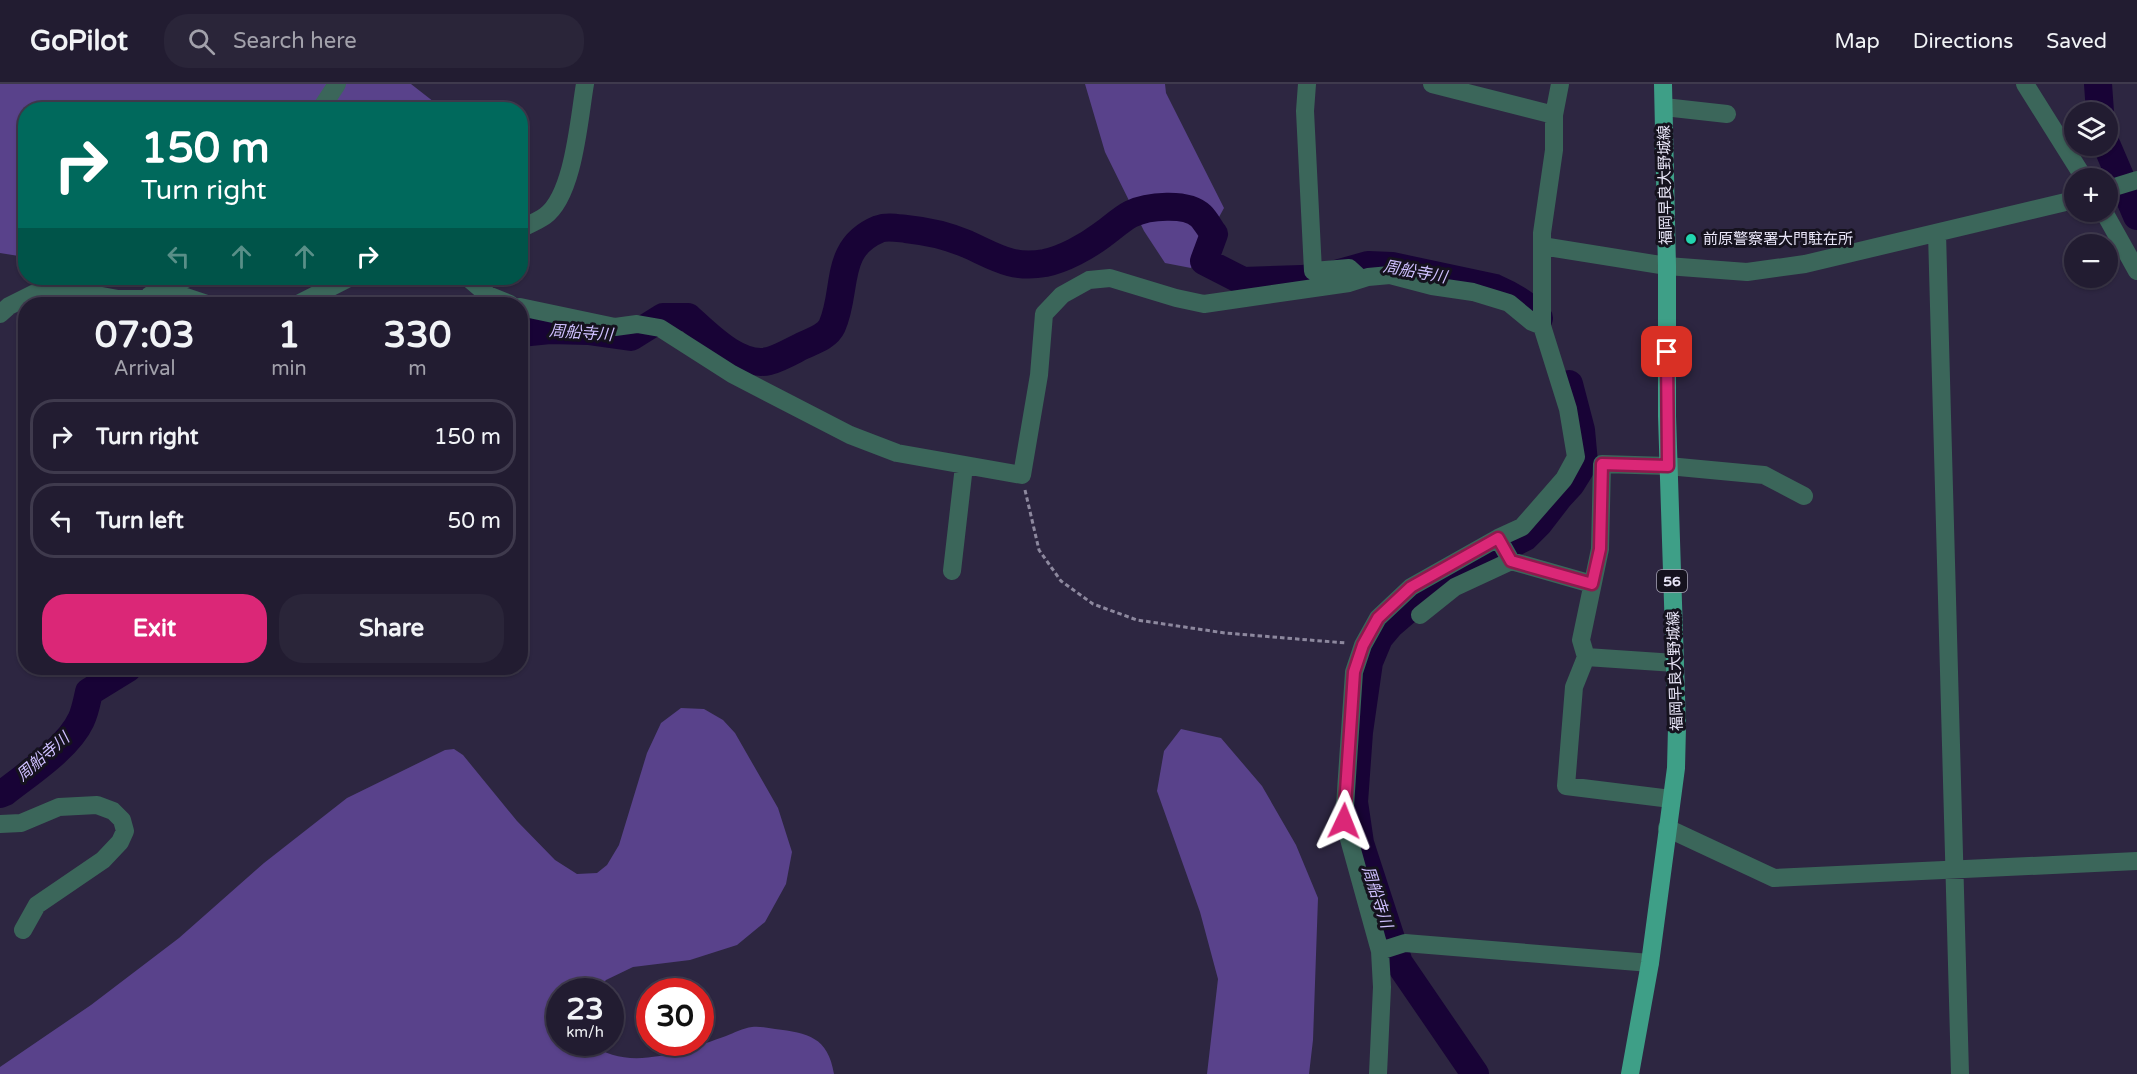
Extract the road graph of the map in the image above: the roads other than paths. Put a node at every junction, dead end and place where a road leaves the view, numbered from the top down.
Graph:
1 (337, 84) edge
2 (585, 84) edge
3 (1307, 84) edge
4 (1432, 84) edge
5 (1560, 84) edge
6 (1663, 84) edge
7 (2025, 84) edge
8 (326, 102) edge
9 (1664, 107) junction
10 (1727, 114) dead end
11 (1554, 115) junction
12 (2078, 168) edge
13 (2137, 180) edge
14 (2118, 186) edge
15 (2064, 202) edge
16 (2109, 222) edge
17 (528, 225) edge
18 (1937, 233) junction
19 (1542, 246) junction
20 (1667, 266) junction
21 (2137, 271) edge
22 (1360, 279) junction
23 (173, 285) edge
24 (335, 285) edge
25 (476, 285) edge
26 (27, 297) edge
27 (107, 297) edge
28 (147, 297) edge
29 (312, 297) edge
30 (493, 297) edge
31 (18, 302) edge
32 (528, 309) edge
33 (0, 314) edge
34 (1542, 319) junction
35 (964, 466) junction
36 (1668, 466) junction
37 (1804, 496) dead end
38 (1504, 549) junction
39 (952, 571) dead end
40 (1592, 584) junction
41 (1420, 615) dead end
42 (1586, 657) junction
43 (1675, 663) junction
44 (1671, 799) junction
45 (0, 824) edge
46 (1667, 828) junction
47 (2137, 861) edge
48 (1955, 871) junction
49 (23, 930) dead end
50 (1380, 951) junction
51 (1650, 963) junction
52 (1378, 1074) edge
53 (1630, 1074) edge
54 (1960, 1074) edge

1 - 8 street
2 - 17 street
3 - 22 street
4 - 11 street
5 - 11 street
6 - 9 main road, 福岡早良大野城線 / 56
7 - 12 street
9 - 10 street
9 - 20 main road, 福岡早良大野城線 / 56
11 - 19 street
13 - 14 street
15 - 18 street
16 - 21 street
18 - 20 street
18 - 48 street
19 - 20 street
19 - 34 street
20 - 36 main road, 福岡早良大野城線 / 56
22 - 34 street
22 - 35 street
23 - 28 street
24 - 29 street
25 - 30 street
26 - 27 street
31 - 33 street
32 - 35 street
34 - 38 street
35 - 39 street
36 - 37 street
36 - 40 street
36 - 43 main road, 福岡早良大野城線 / 56
38 - 40 street
38 - 41 street
38 - 50 street
40 - 42 street
42 - 43 street
42 - 44 street
43 - 44 main road, 福岡早良大野城線 / 56
44 - 46 main road, 福岡早良大野城線 / 56
45 - 49 street
46 - 48 street
46 - 51 main road, 福岡早良大野城線 / 56
47 - 48 street
48 - 54 street
50 - 51 street
50 - 52 street
51 - 53 main road, 福岡早良大野城線 / 56

